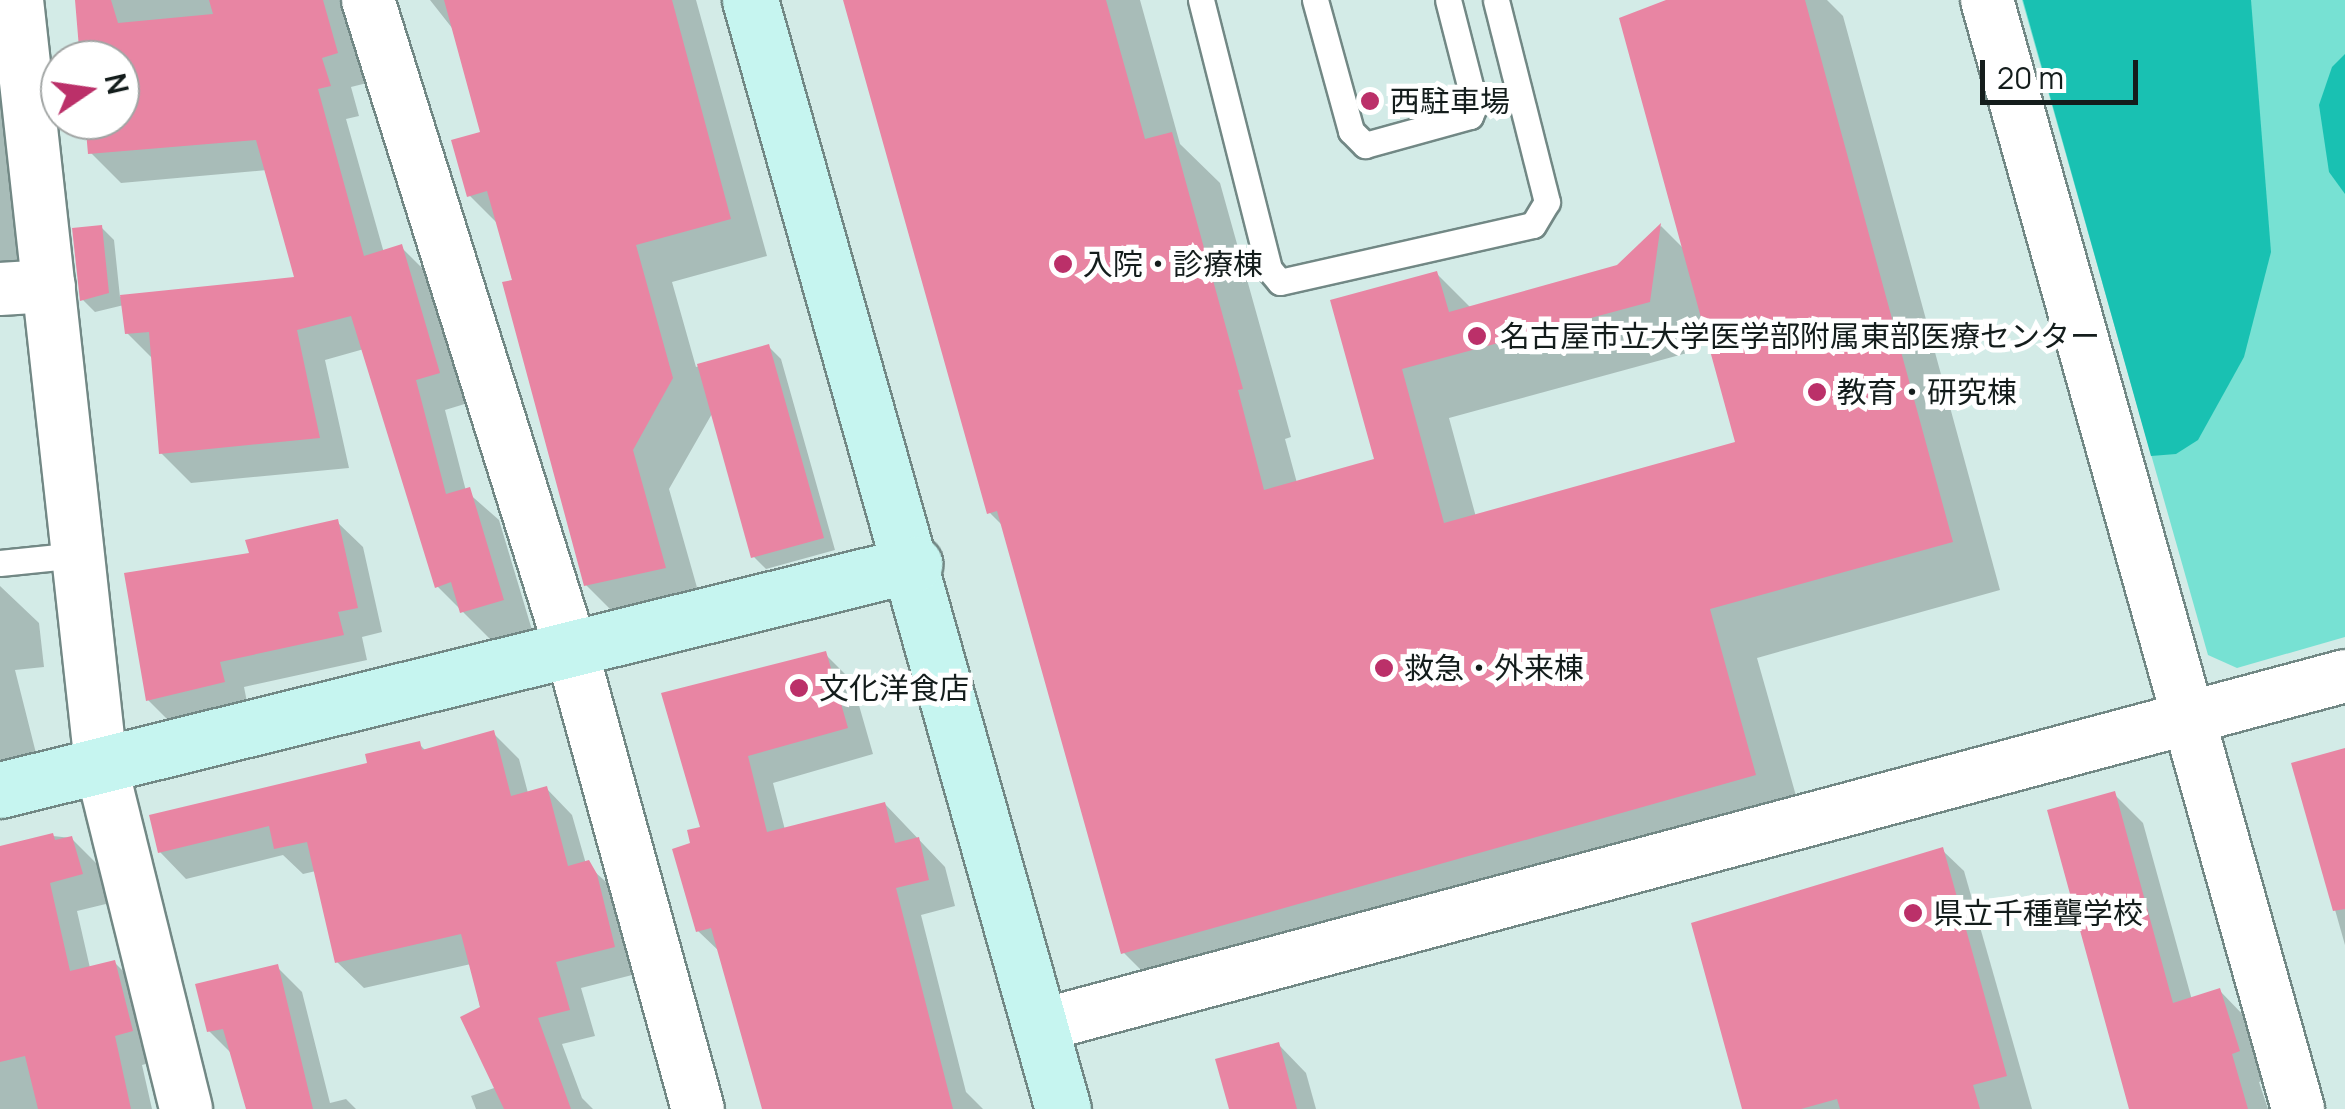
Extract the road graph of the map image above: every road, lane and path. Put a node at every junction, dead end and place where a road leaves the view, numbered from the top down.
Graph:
1 (17, 0) edge
2 (368, 0) edge
3 (750, 0) edge
4 (1201, 0) edge
5 (1315, 0) edge
6 (1448, 0) edge
7 (1496, 0) edge
8 (1988, 0) edge
9 (24, 288) edge
10 (78, 556) junction
11 (0, 563) edge
12 (914, 564) junction
13 (572, 652) junction
14 (2345, 676) edge
15 (2191, 718) junction
16 (101, 765) junction
17 (0, 790) edge
18 (1040, 1026) junction
19 (186, 1109) edge
20 (698, 1109) edge
21 (1063, 1109) edge
22 (2298, 1109) edge

1 - 9 street
2 - 13 street
3 - 12 street
4 - 7 lane
5 - 6 lane
8 - 15 street
9 - 10 street
10 - 11 lane
10 - 16 street
12 - 13 street
12 - 18 street
13 - 16 street
13 - 20 street
14 - 15 street
15 - 18 street
15 - 22 street
16 - 17 street
16 - 19 street
18 - 21 street

